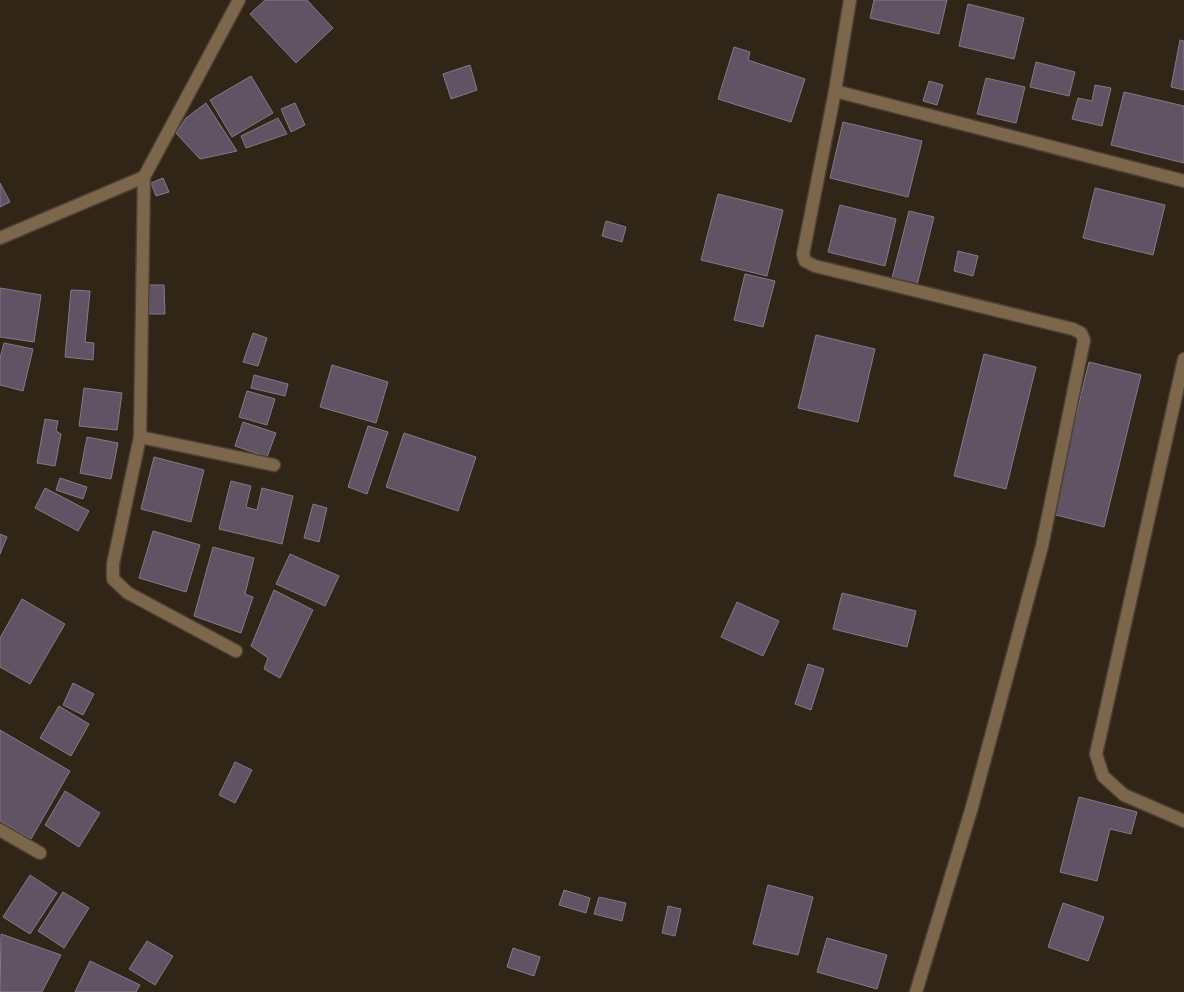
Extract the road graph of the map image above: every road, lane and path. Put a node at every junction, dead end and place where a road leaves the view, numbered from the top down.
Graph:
1 (239, 0) edge
2 (850, 0) edge
3 (835, 91) junction
4 (144, 177) junction
5 (1184, 181) edge
6 (0, 238) edge
7 (1184, 359) edge
8 (1180, 400) edge
9 (140, 437) junction
10 (274, 465) dead end
11 (236, 651) dead end
12 (1184, 821) edge
13 (0, 830) edge
14 (40, 853) dead end
15 (916, 992) edge

1 - 4 street
2 - 3 street
3 - 5 street
3 - 15 street
4 - 6 street
4 - 9 street
7 - 8 street
8 - 12 street
9 - 10 street
9 - 11 street
13 - 14 street

